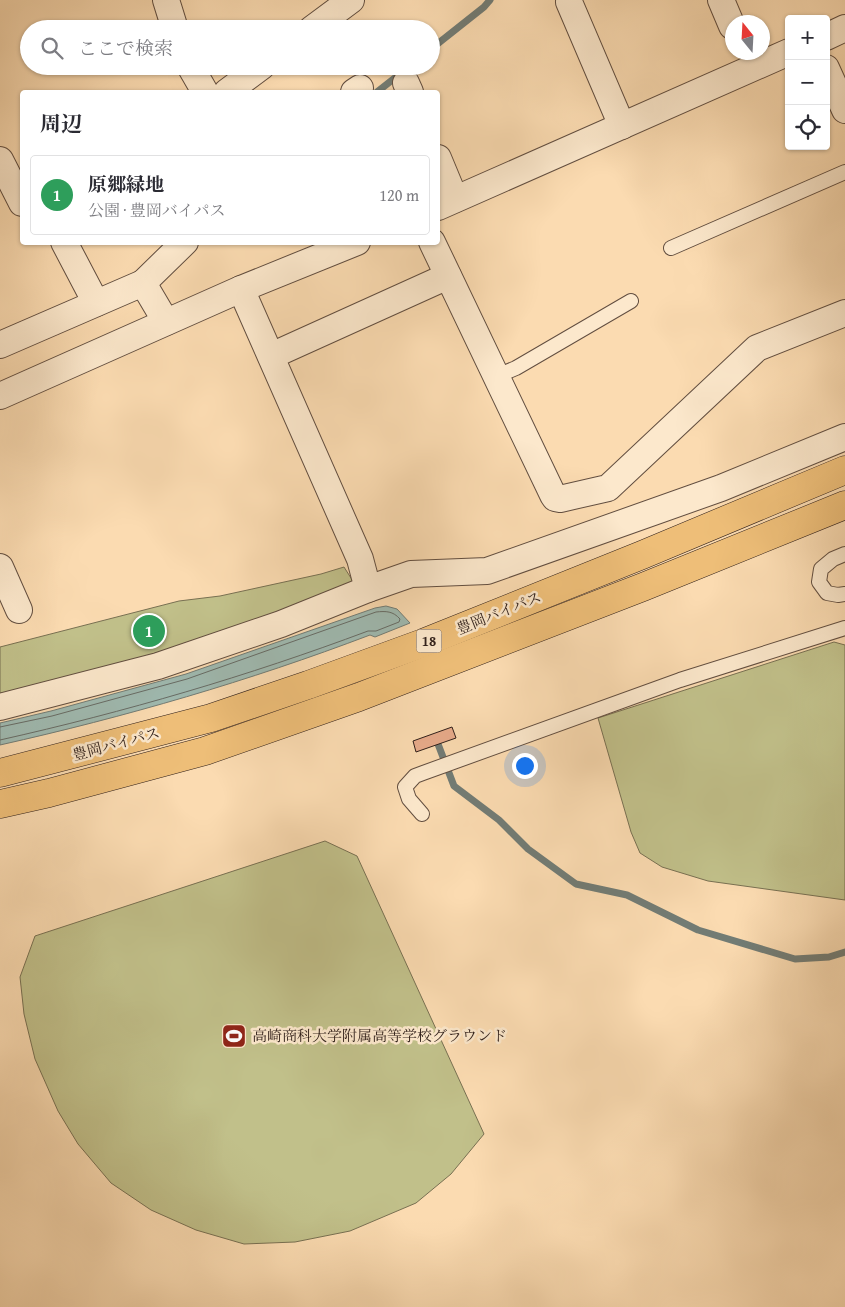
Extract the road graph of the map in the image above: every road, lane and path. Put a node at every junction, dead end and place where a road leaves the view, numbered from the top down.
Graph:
1 (166, 0) edge
2 (351, 0) edge
3 (722, 0) edge
4 (569, 2) dead end
5 (728, 15) edge
6 (170, 20) edge
7 (324, 20) edge
8 (845, 28) edge
9 (830, 35) edge
10 (785, 53) edge
11 (770, 56) edge
12 (748, 60) edge
13 (195, 75) edge
14 (250, 75) edge
15 (830, 77) edge
16 (204, 90) edge
17 (230, 90) edge
18 (845, 110) edge
19 (622, 126) junction
20 (0, 160) edge
21 (440, 169) edge
22 (845, 172) edge
23 (20, 199) edge
24 (446, 203) edge
25 (66, 245) edge
26 (182, 245) edge
27 (343, 245) edge
28 (433, 245) edge
29 (671, 248) dead end
30 (324, 249) edge
31 (448, 276) junction
32 (143, 283) junction
33 (241, 289) junction
34 (630, 301) dead end
35 (96, 303) junction
36 (845, 313) edge
37 (166, 322) junction
38 (0, 345) edge
39 (271, 356) junction
40 (497, 376) junction
41 (0, 396) edge
42 (845, 437) edge
43 (845, 470) edge
44 (845, 505) edge
45 (845, 554) edge
46 (0, 567) edge
47 (368, 588) junction
48 (845, 594) edge
49 (19, 610) dead end
50 (845, 628) edge
51 (0, 707) edge
52 (0, 773) edge
53 (0, 804) edge
54 (422, 814) dead end

1 - 6 street
2 - 7 street
3 - 5 street
4 - 19 street
8 - 9 street
10 - 11 street
12 - 19 street
13 - 16 street
14 - 17 street
15 - 18 street
19 - 24 street
20 - 23 street
21 - 24 street
22 - 29 lane
25 - 35 street
26 - 32 street
27 - 30 street
28 - 31 street
30 - 33 street
31 - 39 street
31 - 40 street
32 - 35 street
32 - 37 street
33 - 37 street
33 - 39 street
34 - 40 lane
35 - 38 street
36 - 40 street
37 - 41 street
39 - 47 street
42 - 47 street
43 - 52 highway, 豊岡バイパス / 18
44 - 53 highway, 豊岡バイパス / 18
45 - 48 lane
46 - 49 street
47 - 51 street
50 - 54 lane

